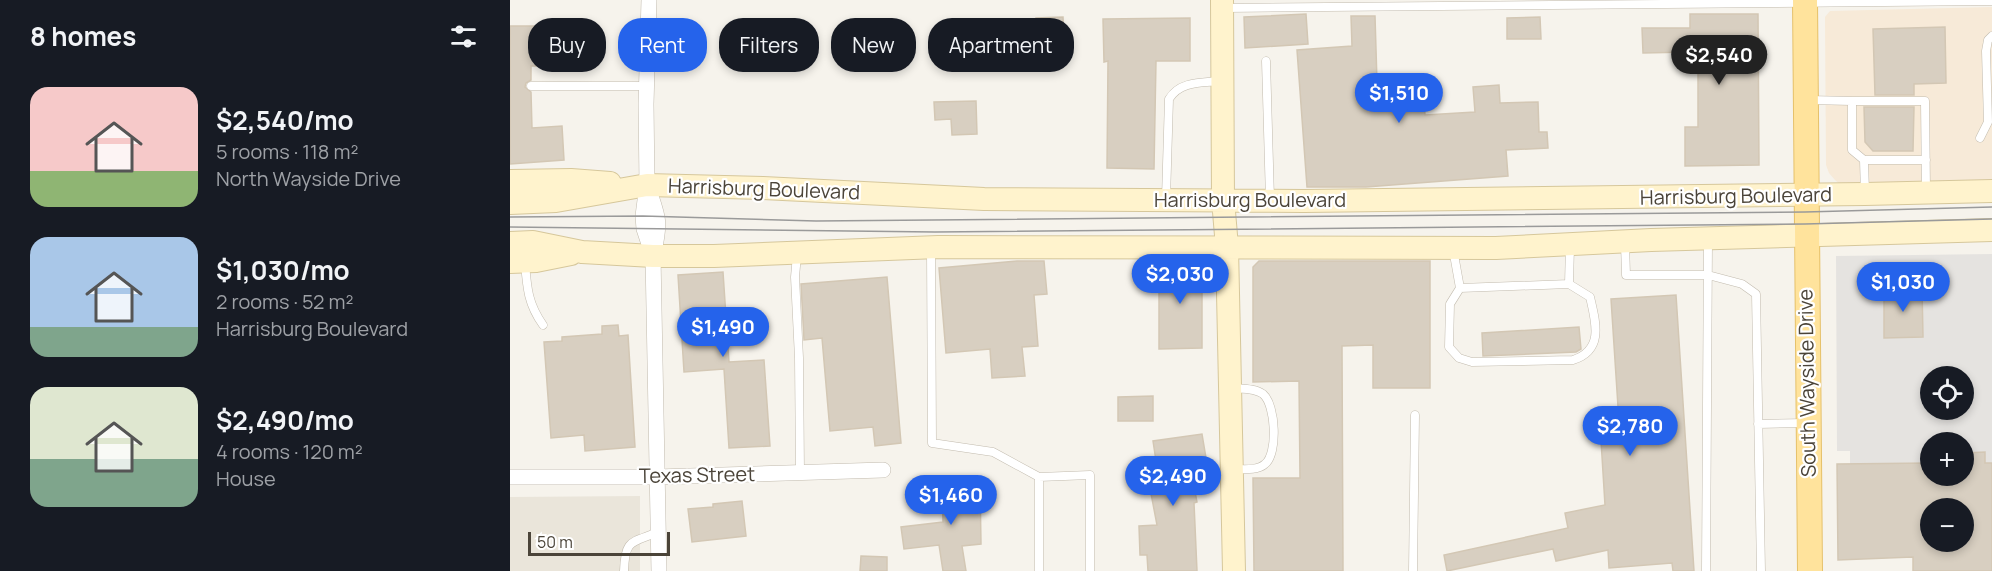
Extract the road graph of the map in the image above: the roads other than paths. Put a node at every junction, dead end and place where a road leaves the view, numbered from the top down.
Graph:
1 (649, 0) edge
2 (1992, 0) edge
3 (1804, 2) edge
4 (1222, 4) edge
5 (1992, 36) edge
6 (1266, 61) dead end
7 (1222, 81) junction
8 (531, 86) dead end
9 (647, 86) junction
10 (1805, 100) junction
11 (1852, 101) junction
12 (1980, 138) dead end
13 (1864, 160) junction
14 (1926, 160) junction
15 (510, 181) edge
16 (647, 185) junction
17 (1992, 191) edge
18 (1926, 193) junction
19 (1865, 194) junction
20 (1805, 195) junction
21 (1166, 200) junction
22 (1223, 200) junction
23 (1270, 200) junction
24 (510, 203) edge
25 (1992, 230) edge
26 (1805, 235) junction
27 (1708, 238) junction
28 (1625, 242) junction
29 (510, 243) edge
30 (1570, 245) junction
31 (930, 248) junction
32 (1227, 248) junction
33 (1453, 248) junction
34 (582, 252) junction
35 (798, 253) junction
36 (653, 256) junction
37 (518, 262) edge
38 (1708, 275) junction
39 (1569, 284) junction
40 (1460, 288) junction
41 (543, 325) dead end
42 (1230, 388) junction
43 (1415, 415) dead end
44 (1808, 423) junction
45 (1758, 424) junction
46 (1232, 469) junction
47 (883, 470) dead end
48 (800, 473) junction
49 (510, 477) edge
50 (657, 477) junction
51 (1039, 477) junction
52 (658, 532) junction
53 (624, 571) edge
54 (659, 571) edge
55 (1039, 571) edge
56 (1090, 571) edge
57 (1234, 571) edge
58 (1413, 571) edge
59 (1706, 571) edge
60 (1761, 571) edge
61 (1810, 571) edge

1 - 9 street
2 - 3 lane
3 - 4 lane
3 - 10 main road, South Wayside Drive
4 - 7 main road
5 - 12 lane
6 - 23 lane
7 - 21 lane
7 - 22 main road
8 - 9 lane
9 - 16 street
10 - 11 lane
10 - 20 main road, South Wayside Drive
11 - 13 lane
11 - 14 lane
13 - 14 lane
13 - 19 lane
14 - 18 lane
15 - 16 main road
16 - 21 main road, Harrisburg Boulevard
16 - 24 main road, Harrisburg Boulevard
16 - 36 street
17 - 18 main road, Harrisburg Boulevard
18 - 19 main road, Harrisburg Boulevard
19 - 20 main road, Harrisburg Boulevard
20 - 23 main road, Harrisburg Boulevard
20 - 26 main road, South Wayside Drive
21 - 22 main road, Harrisburg Boulevard
22 - 23 main road, Harrisburg Boulevard
22 - 32 main road
25 - 26 main road, Harrisburg Boulevard
26 - 27 main road, Harrisburg Boulevard
26 - 44 main road, South Wayside Drive
27 - 28 main road, Harrisburg Boulevard
27 - 38 lane
28 - 30 main road, Harrisburg Boulevard
28 - 38 lane
29 - 34 main road, Harrisburg Boulevard
30 - 33 main road, Harrisburg Boulevard
30 - 39 lane
31 - 32 main road, Harrisburg Boulevard
31 - 35 main road, Harrisburg Boulevard
31 - 51 lane
32 - 33 main road, Harrisburg Boulevard
32 - 42 main road
33 - 40 lane
34 - 36 main road, Harrisburg Boulevard
34 - 37 main road
35 - 36 main road, Harrisburg Boulevard
35 - 48 lane
36 - 50 street
37 - 41 lane
38 - 45 lane
38 - 59 lane
39 - 40 lane
39 - 40 lane
42 - 46 main road
42 - 46 lane
43 - 58 lane
44 - 45 lane
44 - 61 main road, South Wayside Drive
45 - 60 lane
46 - 57 main road
47 - 48 street, Texas Street
48 - 50 street, Texas Street
49 - 50 street, Texas Street
50 - 52 street
51 - 55 lane
51 - 56 lane
52 - 53 lane
52 - 54 street

